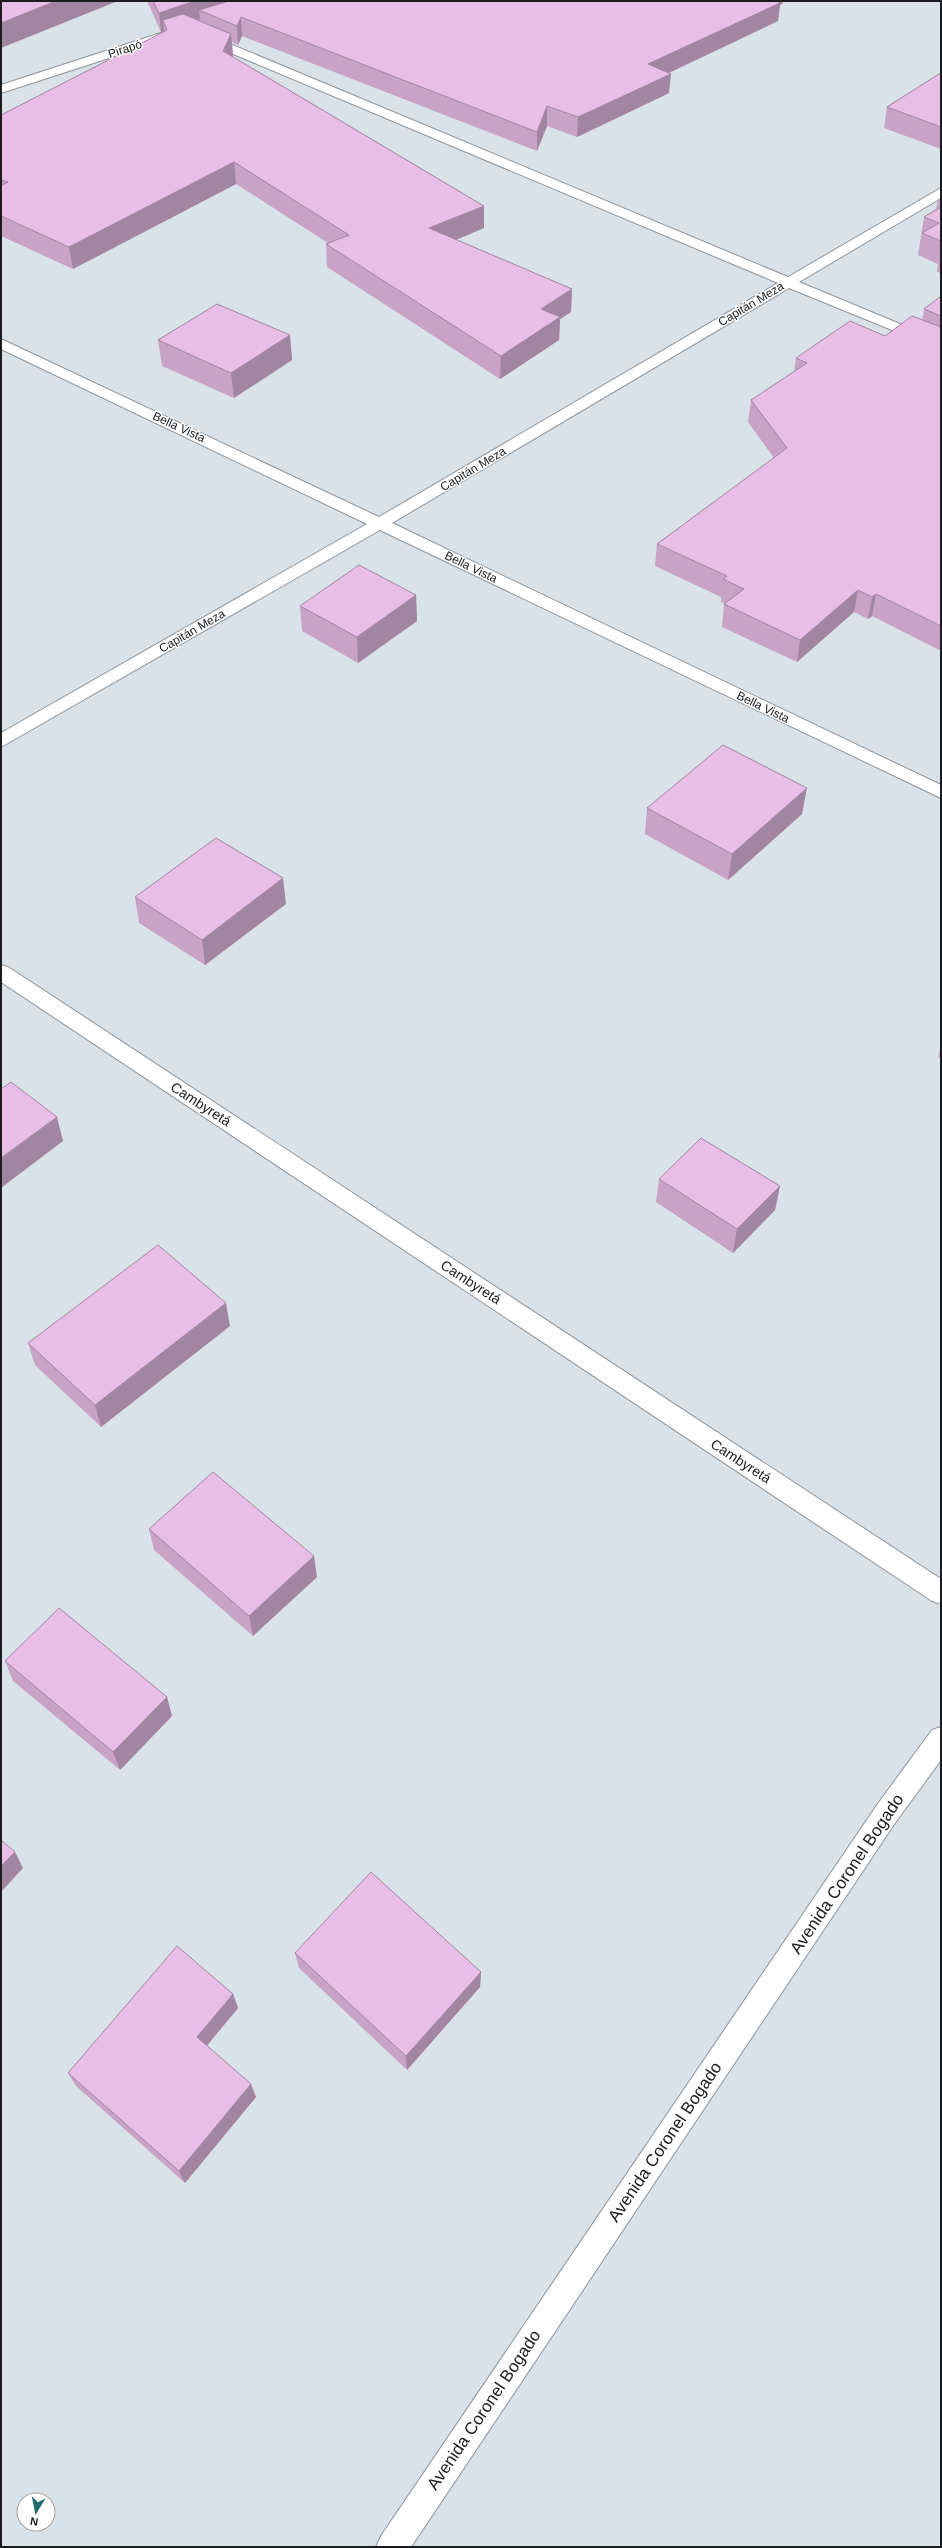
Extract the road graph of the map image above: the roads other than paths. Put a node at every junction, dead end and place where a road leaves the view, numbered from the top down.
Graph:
1 (1, 89) edge
2 (941, 192) edge
3 (788, 282) junction
4 (1, 343) edge
5 (941, 346) edge
6 (381, 523) junction
7 (1, 741) edge
8 (939, 788) edge
9 (1, 972) edge
10 (941, 1593) edge
11 (941, 1739) edge
12 (392, 2547) edge

1 - 3 street, Pirapó
2 - 3 street, Capitán Meza
3 - 5 street
3 - 6 street, Capitán Meza
4 - 6 street, Bella Vista
6 - 7 street, Capitán Meza
6 - 8 street, Bella Vista
9 - 10 street, Cambyretá
11 - 12 street, Avenida Coronel Bogado

